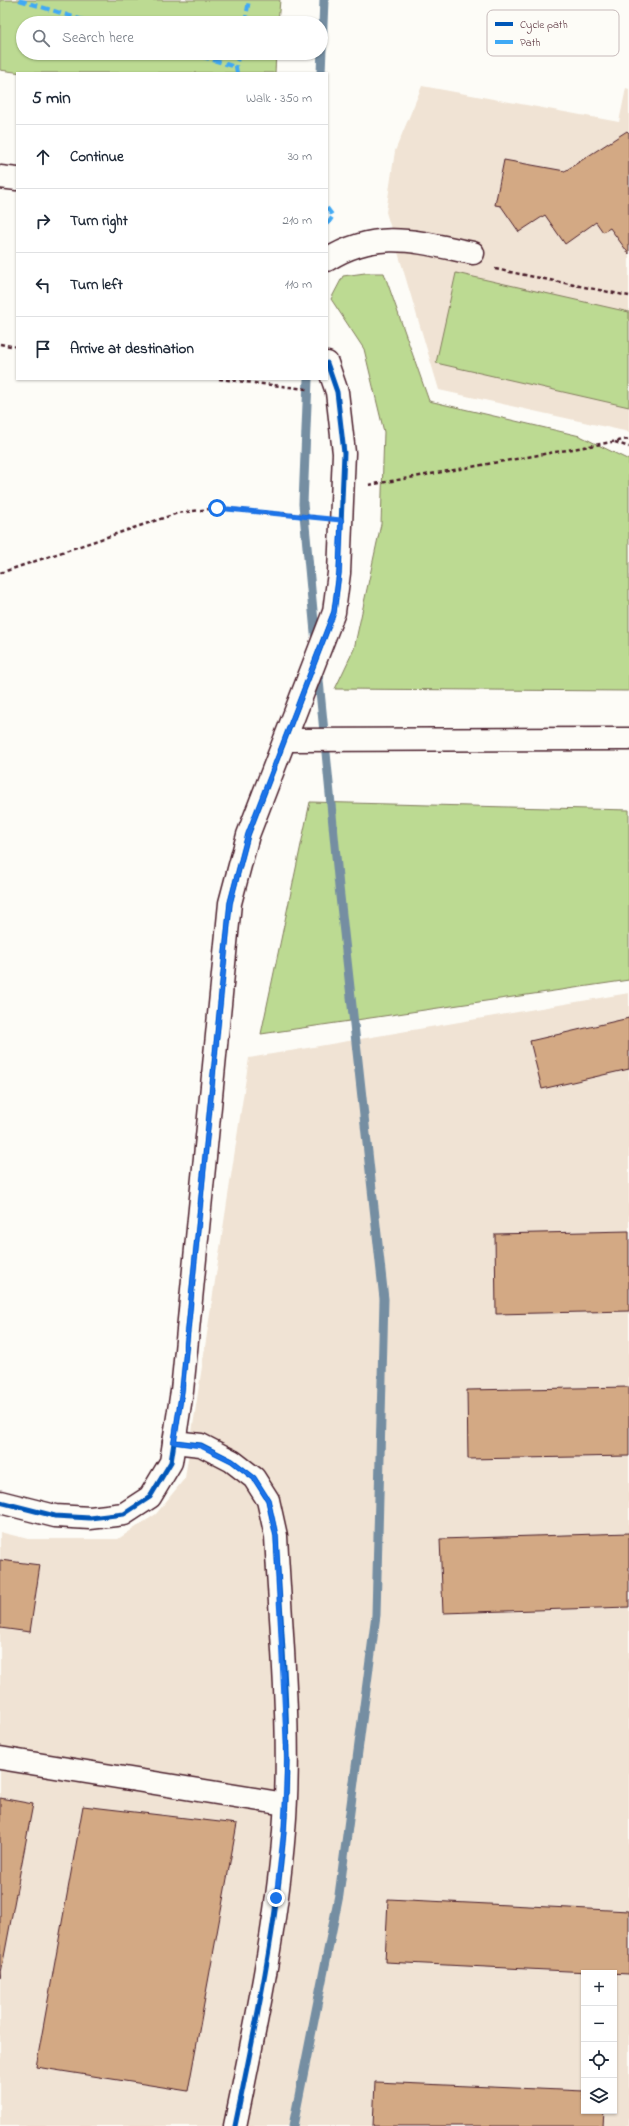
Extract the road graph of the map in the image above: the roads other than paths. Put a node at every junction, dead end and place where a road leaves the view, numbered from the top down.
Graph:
1 (0, 177) edge
2 (16, 180) edge
3 (473, 253) road end
4 (328, 259) edge
5 (328, 366) edge
6 (629, 739) edge
7 (285, 740) junction
8 (174, 1442) junction
9 (0, 1502) edge
10 (0, 1758) edge
11 (285, 1804) junction
12 (236, 2126) edge

1 - 2 street
3 - 4 street
5 - 7 street
6 - 7 street
7 - 8 street
8 - 9 street
8 - 11 street
10 - 11 street
11 - 12 street

